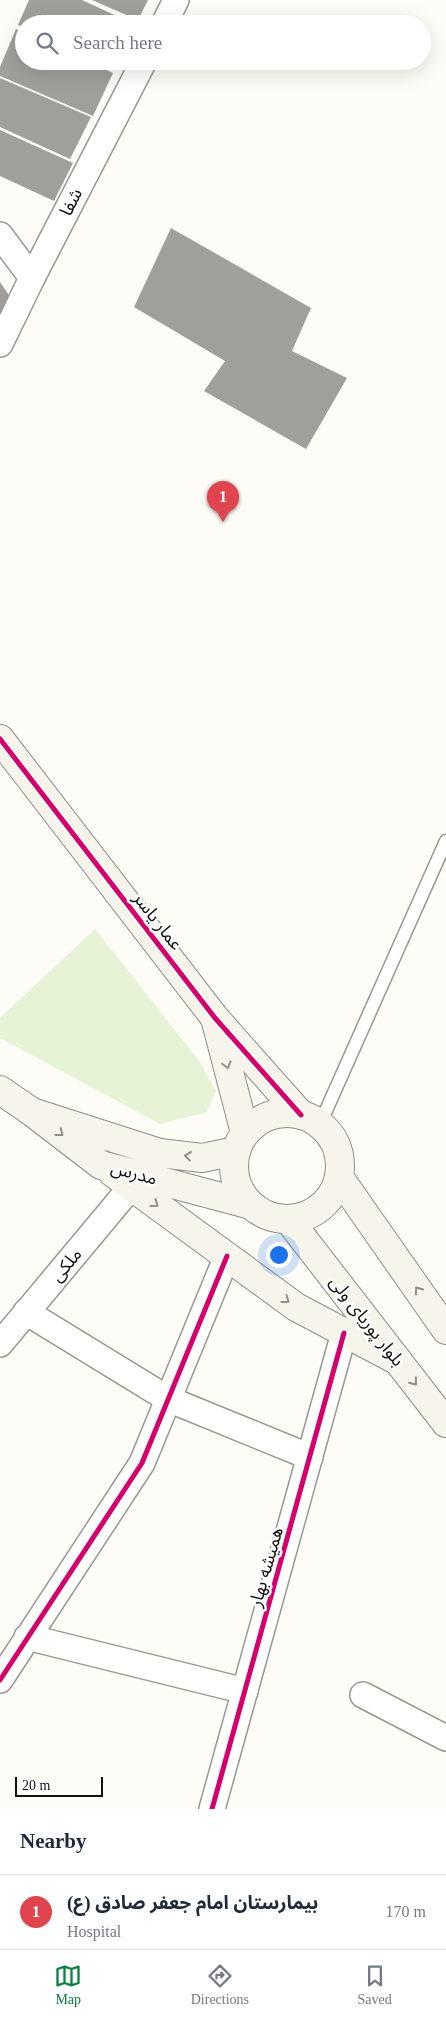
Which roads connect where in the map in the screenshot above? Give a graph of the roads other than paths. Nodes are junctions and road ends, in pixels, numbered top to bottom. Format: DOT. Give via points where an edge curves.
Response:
graph roads {
  1 [pos="176,0"];
  2 [pos="168,15"];
  3 [pos="139,70"];
  4 [pos="0,235"];
  5 [pos="32,278"];
  6 [pos="0,344"];
  7 [pos="0,739"];
  8 [pos="446,841"];
  9 [pos="215,1018"];
  10 [pos="0,1090"];
  11 [pos="32,1112"];
  12 [pos="311,1120"];
  13 [pos="240,1142"];
  14 [pos="101,1165"];
  15 [pos="340,1177"];
  16 [pos="131,1187"];
  17 [pos="251,1205"];
  18 [pos="288,1219"];
  19 [pos="227,1256"];
  20 [pos="26,1312"];
  21 [pos="446,1330"];
  22 [pos="344,1333"];
  23 [pos="0,1344"];
  24 [pos="398,1361"];
  25 [pos="168,1399"];
  26 [pos="446,1423"];
  27 [pos="310,1457"];
  28 [pos="27,1637"];
  29 [pos="0,1680"];
  30 [pos="246,1691"];
  31 [pos="363,1695"];
  32 [pos="446,1738"];
  33 [pos="212,1809"];
  1 -- 2 [label="street"];
  3 -- 5 [label="street, شفا"];
  4 -- 5 [label="street"];
  5 -- 6 [label="street, شفا"];
  7 -- 9 [label="main road, عمار یاسر"];
  8 -- 12 [label="lane"];
  9 -- 12 [label="main road, عمار یاسر"];
  9 -- 13 [label="main road, عمار یاسر, one-way"];
  10 -- 11 [label="main road, مدرس"];
  13 -- 11 [label="main road, مدرس, one-way" via="202,1158 160,1153"];
  11 -- 14 [label="main road, مدرس, one-way"];
  12 -- 13 [label="main road" via="280,1113 260,1120"];
  12 -- 15 [label="main road" via="330,1135 337,1148"];
  13 -- 17 [label="main road" via="234,1171 239,1190"];
  14 -- 16 [label="main road"];
  14 -- 17 [label="main road, مدرس"];
  15 -- 18 [label="main road" via="333,1194 321,1207 305,1216"];
  21 -- 15 [label="main road, one-way"];
  16 -- 19 [label="main road, one-way"];
  16 -- 20 [label="street, ملکی"];
  17 -- 18 [label="main road" via="268,1216"];
  18 -- 24 [label="main road, بلوار پوریای ولی"];
  19 -- 22 [label="main road, one-way" via="296,1307"];
  19 -- 25 [label="street"];
  20 -- 23 [label="street, ملکی"];
  20 -- 25 [label="street"];
  22 -- 24 [label="main road"];
  22 -- 27 [label="street, همیشه بهار"];
  24 -- 26 [label="main road, بلوار پوریای ولی, one-way"];
  25 -- 27 [label="street"];
  25 -- 28 [label="street" via="142,1464"];
  27 -- 30 [label="street, همیشه بهار"];
  28 -- 29 [label="street"];
  28 -- 30 [label="street"];
  30 -- 33 [label="street, همیشه بهار"];
  31 -- 32 [label="street"];
}
